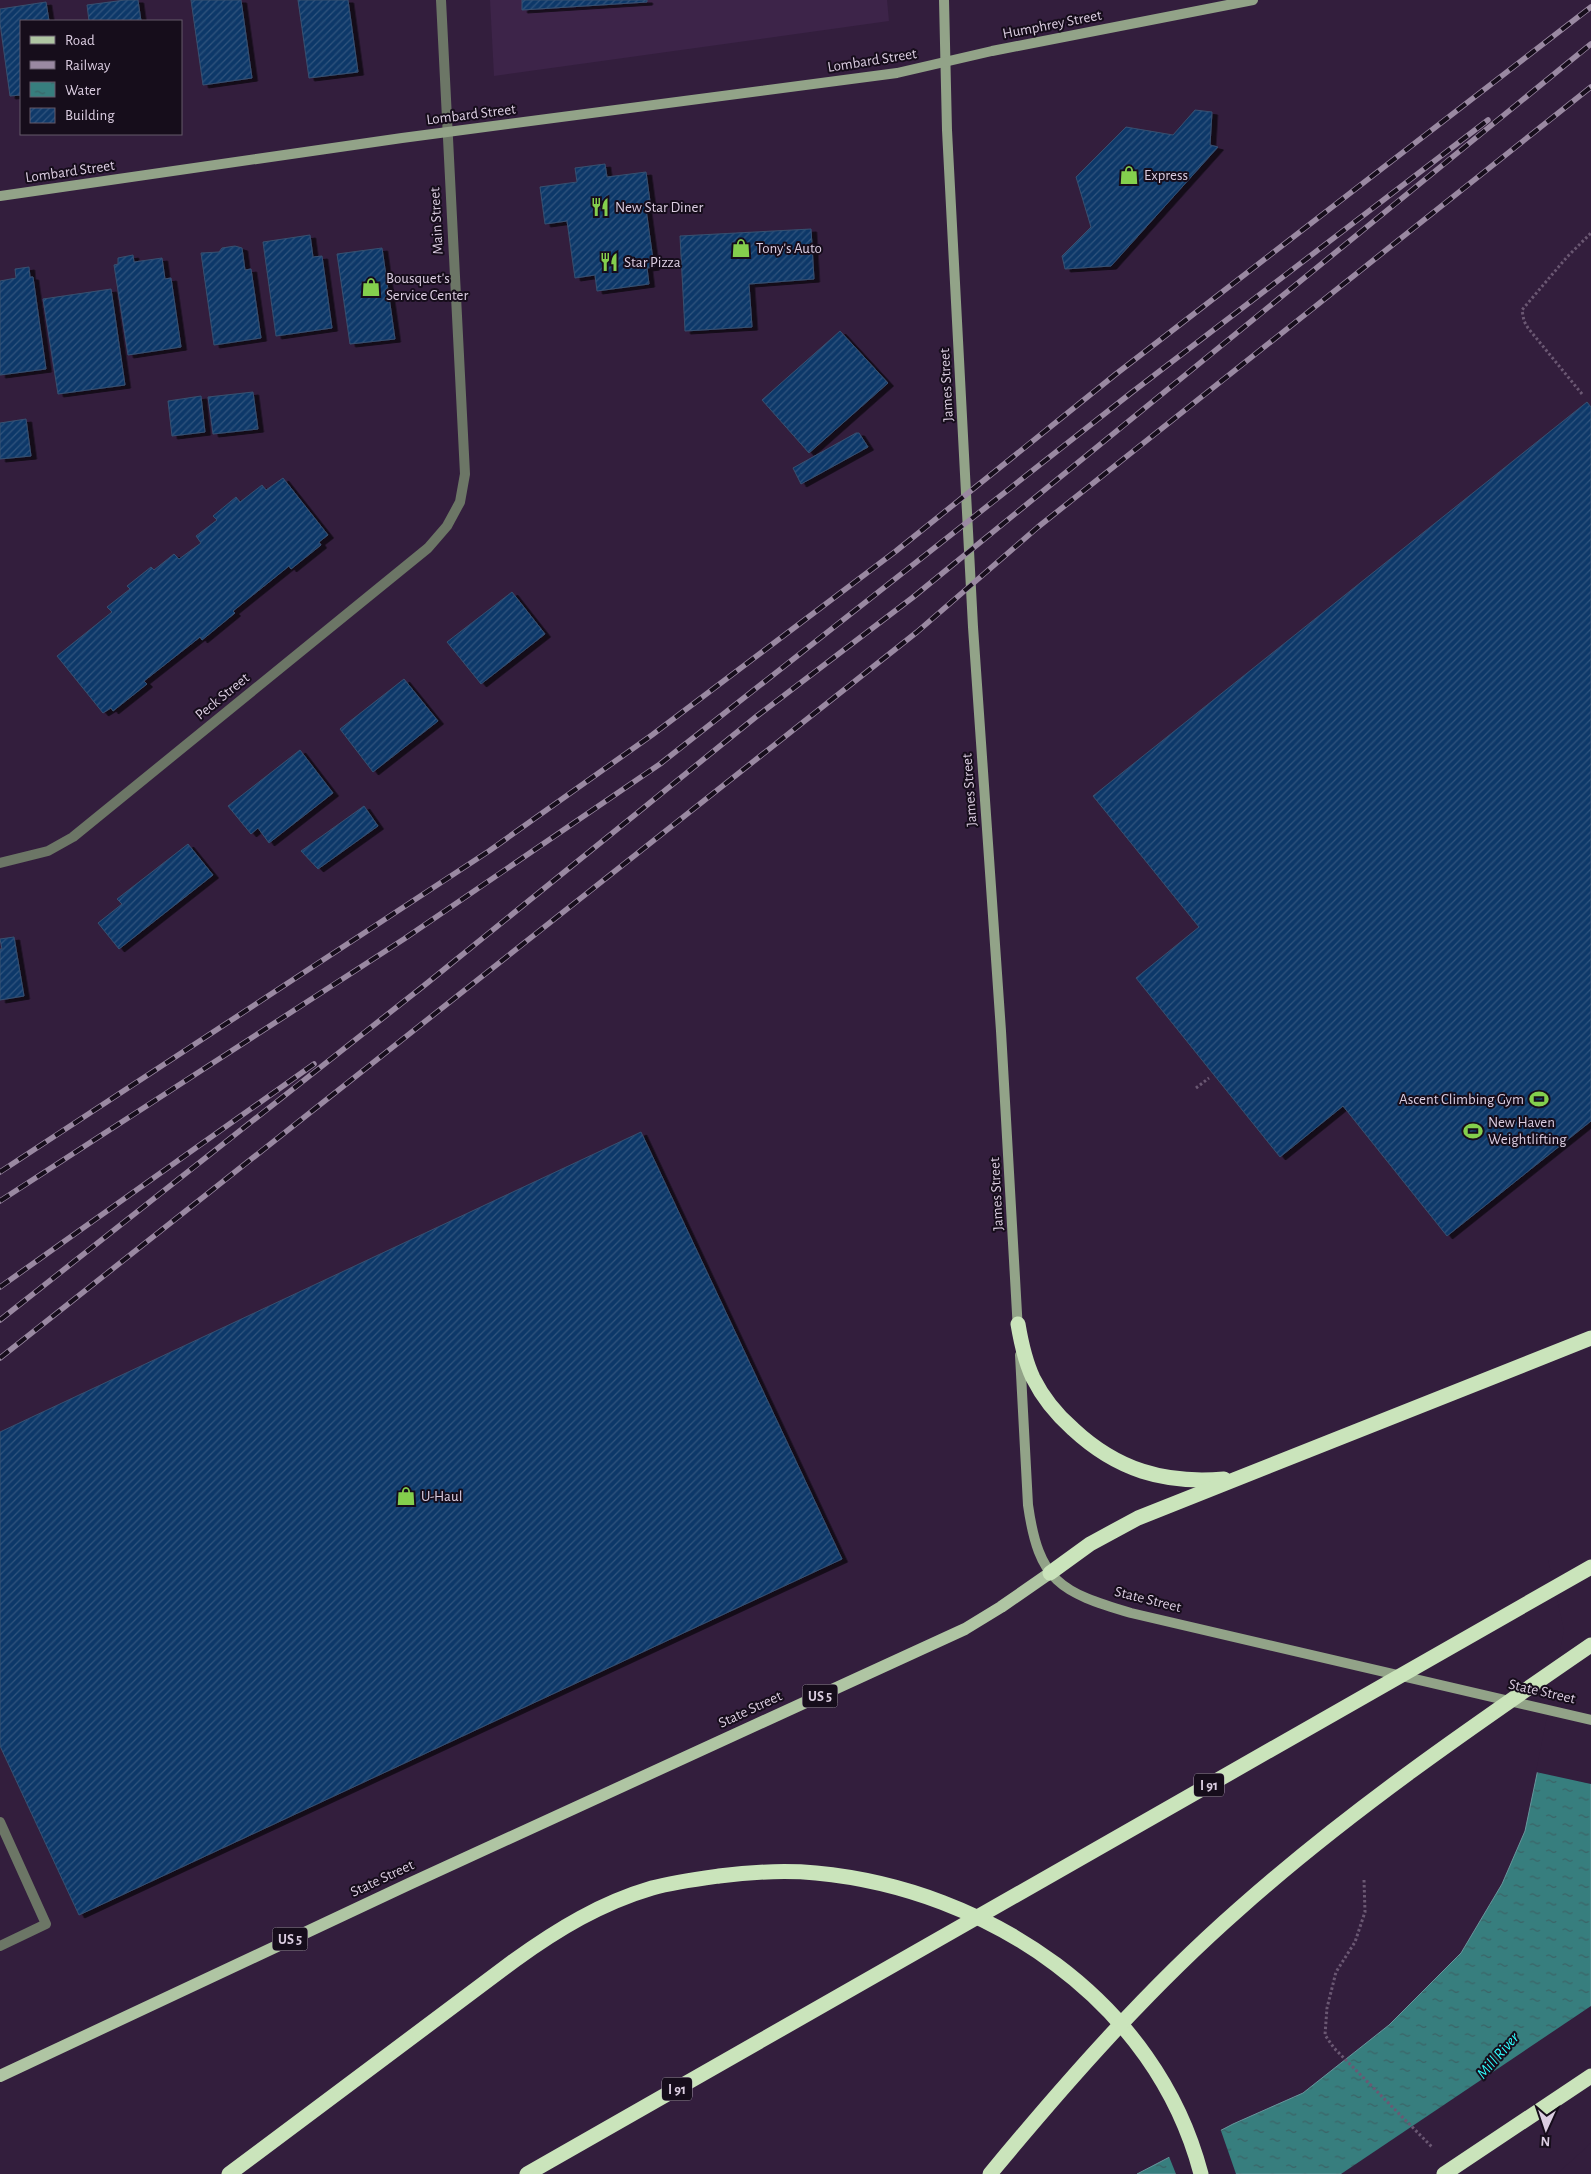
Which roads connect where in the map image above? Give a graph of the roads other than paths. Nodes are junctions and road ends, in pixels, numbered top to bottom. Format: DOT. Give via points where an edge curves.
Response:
graph roads {
  1 [pos="441,0"];
  2 [pos="944,0"];
  3 [pos="1253,0"];
  4 [pos="946,62"];
  5 [pos="446,132"];
  6 [pos="0,196"];
  7 [pos="447,526"];
  8 [pos="0,863"];
  9 [pos="1018,1324"];
  10 [pos="1591,1338"];
  11 [pos="1252,1473"];
  12 [pos="1591,1567"];
  13 [pos="1050,1573"];
  14 [pos="1591,1645"];
  15 [pos="1591,1720"];
  16 [pos="0,1822"];
  17 [pos="0,1946"];
  18 [pos="0,2076"];
  19 [pos="1591,2076"];
  20 [pos="229,2174"];
  21 [pos="527,2174"];
  22 [pos="990,2174"];
  23 [pos="1201,2174"];
  24 [pos="1444,2174"];
  1 -- 5 [label="street, Main Street"];
  2 -- 4 [label="street, James Street"];
  3 -- 4 [label="street, Humphrey Street"];
  4 -- 5 [label="street, Lombard Street" via="878,75"];
  4 -- 9 [label="street, James Street" via="973,627"];
  5 -- 6 [label="street, Lombard Street"];
  5 -- 7 [label="street, Main Street" via="465,474 460,502"];
  7 -- 8 [label="street, Peck Street" via="428,548 73,837 48,851"];
  9 -- 11 [label="highway" via="1027,1364 1043,1394 1069,1426 1104,1455 1138,1471 1174,1479 1214,1480"];
  9 -- 13 [label="street, James Street" via="1028,1505 1036,1547"];
  10 -- 11 [label="highway"];
  11 -- 13 [label="highway" via="1138,1518 1090,1544"];
  12 -- 21 [label="highway, I 91"];
  13 -- 15 [label="street, State Street" via="1079,1595 1131,1613"];
  13 -- 18 [label="main road, State Street / US 5" via="965,1629 408,1884"];
  14 -- 22 [label="highway" via="1435,1754 1290,1865 1182,1961 1143,2001"];
  16 -- 17 [label="street" via="46,1924"];
  19 -- 24 [label="highway"];
  20 -- 23 [label="highway" via="529,1950 577,1918 655,1887 738,1874 814,1872 851,1877 919,1894 958,1908 994,1925 1061,1967 1094,1995 1153,2066 1173,2102"];
}
